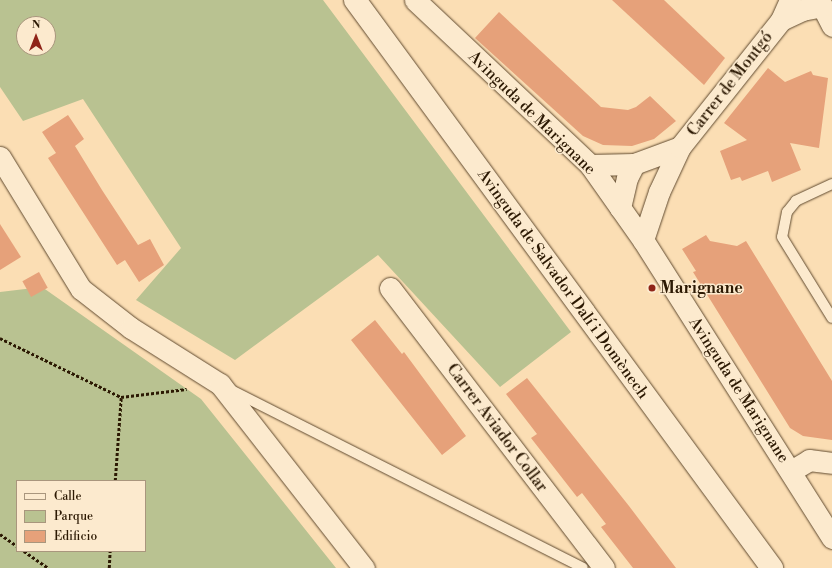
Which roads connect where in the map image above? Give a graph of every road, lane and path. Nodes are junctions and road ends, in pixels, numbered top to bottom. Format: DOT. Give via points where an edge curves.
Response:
graph roads {
  1 [pos="355,0"];
  2 [pos="414,0"];
  3 [pos="790,0"];
  4 [pos="821,3"];
  5 [pos="781,20"];
  6 [pos="832,26"];
  7 [pos="680,148"];
  8 [pos="0,157"];
  9 [pos="634,164"];
  10 [pos="590,165"];
  11 [pos="832,184"];
  12 [pos="620,208"];
  13 [pos="643,240"];
  14 [pos="390,288"];
  15 [pos="832,318"];
  16 [pos="0,338"];
  17 [pos="220,384"];
  18 [pos="121,397"];
  19 [pos="832,463"];
  20 [pos="791,471"];
  21 [pos="116,480"];
  22 [pos="0,534"];
  23 [pos="832,538"];
  24 [pos="16,545"];
  25 [pos="25,552"];
  26 [pos="110,552"];
  27 [pos="48,568"];
  28 [pos="109,568"];
  29 [pos="364,568"];
  30 [pos="583,568"];
  31 [pos="604,568"];
  32 [pos="772,568"];
  1 -- 32 [label="main road, Avinguda de Salvador Dalí i Domènech"];
  2 -- 10 [label="street, Avinguda de Marignane"];
  3 -- 5 [label="street, Carrer de Montgó"];
  4 -- 5 [label="street, Carrer de Montgó"];
  4 -- 6 [label="street"];
  5 -- 7 [label="street, Carrer de Montgó"];
  7 -- 9 [label="street, Carrer de Montgó"];
  7 -- 13 [label="street, Carrer de Montgó" via="659,192"];
  8 -- 17 [label="street" via="81,289 131,328"];
  9 -- 10 [label="street, Carrer de Montgó"];
  9 -- 12 [label="street" via="627,178"];
  10 -- 12 [label="street, Avinguda de Marignane"];
  11 -- 15 [label="lane" via="796,201 787,212 782,237"];
  12 -- 13 [label="street, Avinguda de Marignane"];
  13 -- 20 [label="street, Avinguda de Marignane"];
  14 -- 31 [label="street, Carrer Aviador Collar"];
  16 -- 18 [label="path"];
  17 -- 18 [label="path"];
  17 -- 29 [label="street"];
  17 -- 30 [label="lane"];
  18 -- 21 [label="path"];
  19 -- 20 [label="street" via="809,460"];
  20 -- 23 [label="street, Avinguda de Marignane"];
  22 -- 24 [label="path"];
  25 -- 27 [label="path"];
  26 -- 28 [label="path"];
}
